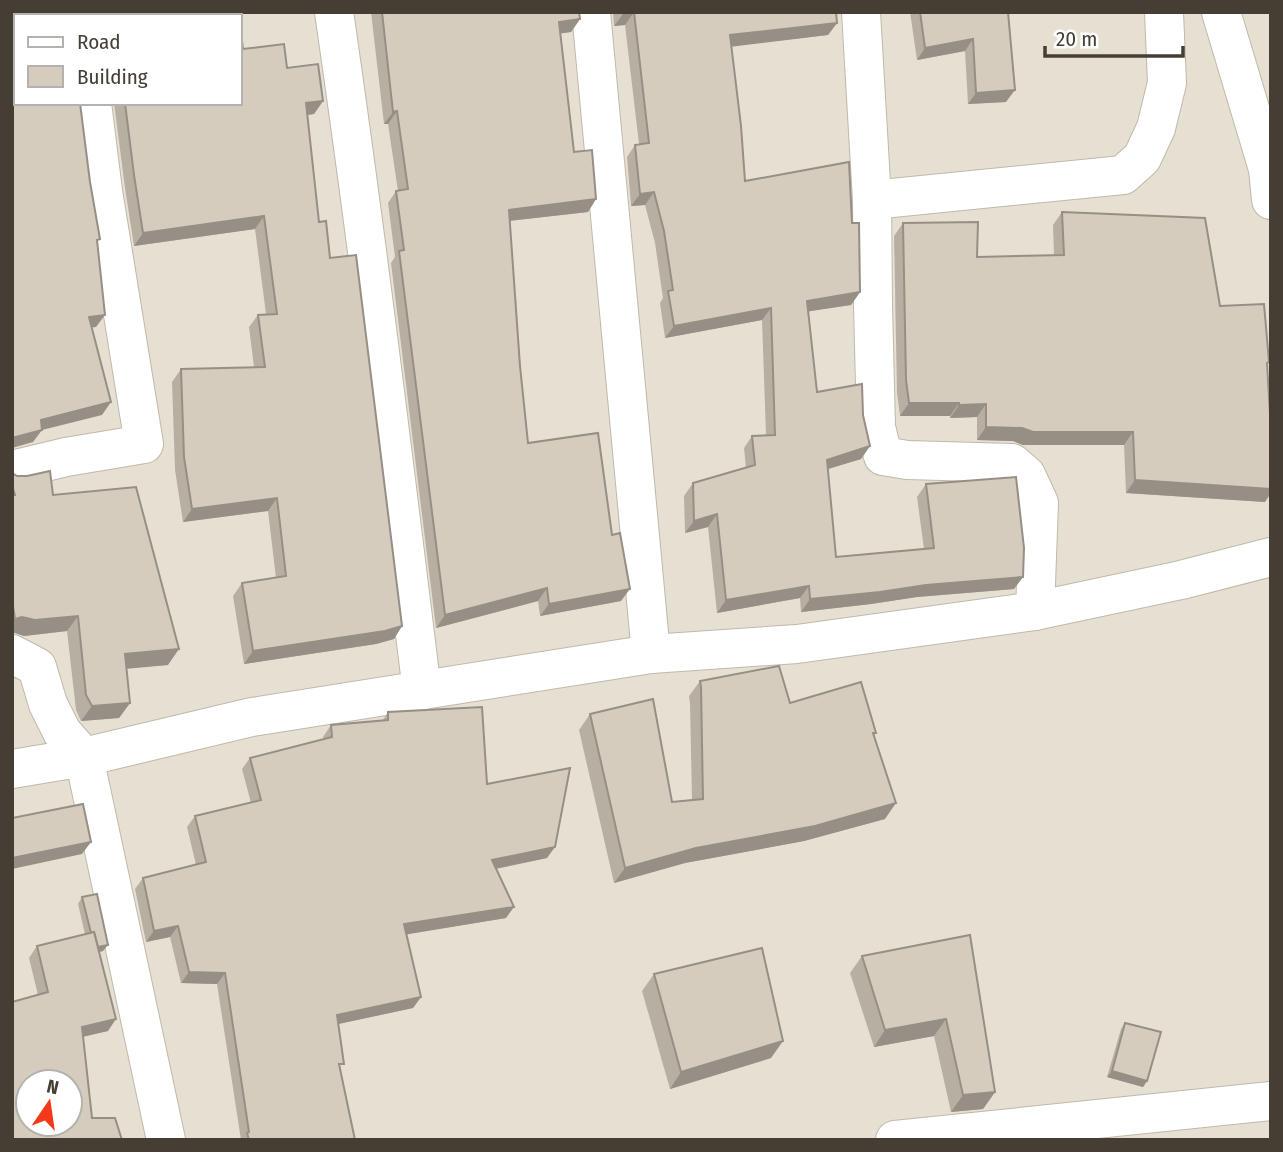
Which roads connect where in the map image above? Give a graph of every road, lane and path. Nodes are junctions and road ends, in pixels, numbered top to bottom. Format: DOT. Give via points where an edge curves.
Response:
graph roads {
  1 [pos="334,12"];
  2 [pos="591,12"];
  3 [pos="862,12"];
  4 [pos="1164,12"];
  5 [pos="1221,12"];
  6 [pos="92,105"];
  7 [pos="872,200"];
  8 [pos="1271,200"];
  9 [pos="12,470"];
  10 [pos="1271,557"];
  11 [pos="1035,611"];
  12 [pos="12,654"];
  13 [pos="651,654"];
  14 [pos="422,691"];
  15 [pos="84,757"];
  16 [pos="12,769"];
  17 [pos="1271,1101"];
  18 [pos="166,1140"];
  19 [pos="895,1140"];
  1 -- 14 [label="street"];
  2 -- 13 [label="street"];
  3 -- 7 [label="street"];
  4 -- 7 [label="street" via="1167,83 1156,128 1142,158 1123,175"];
  5 -- 8 [label="street" via="1268,169"];
  6 -- 9 [label="street" via="144,444"];
  7 -- 11 [label="street" via="876,427 883,456 1012,463 1027,475 1039,503"];
  10 -- 11 [label="street"];
  11 -- 13 [label="street" via="797,644"];
  12 -- 15 [label="street" via="37,667 62,732"];
  13 -- 14 [label="street"];
  14 -- 15 [label="street" via="252,717"];
  15 -- 16 [label="street"];
  15 -- 18 [label="street"];
  17 -- 19 [label="street"];
}
